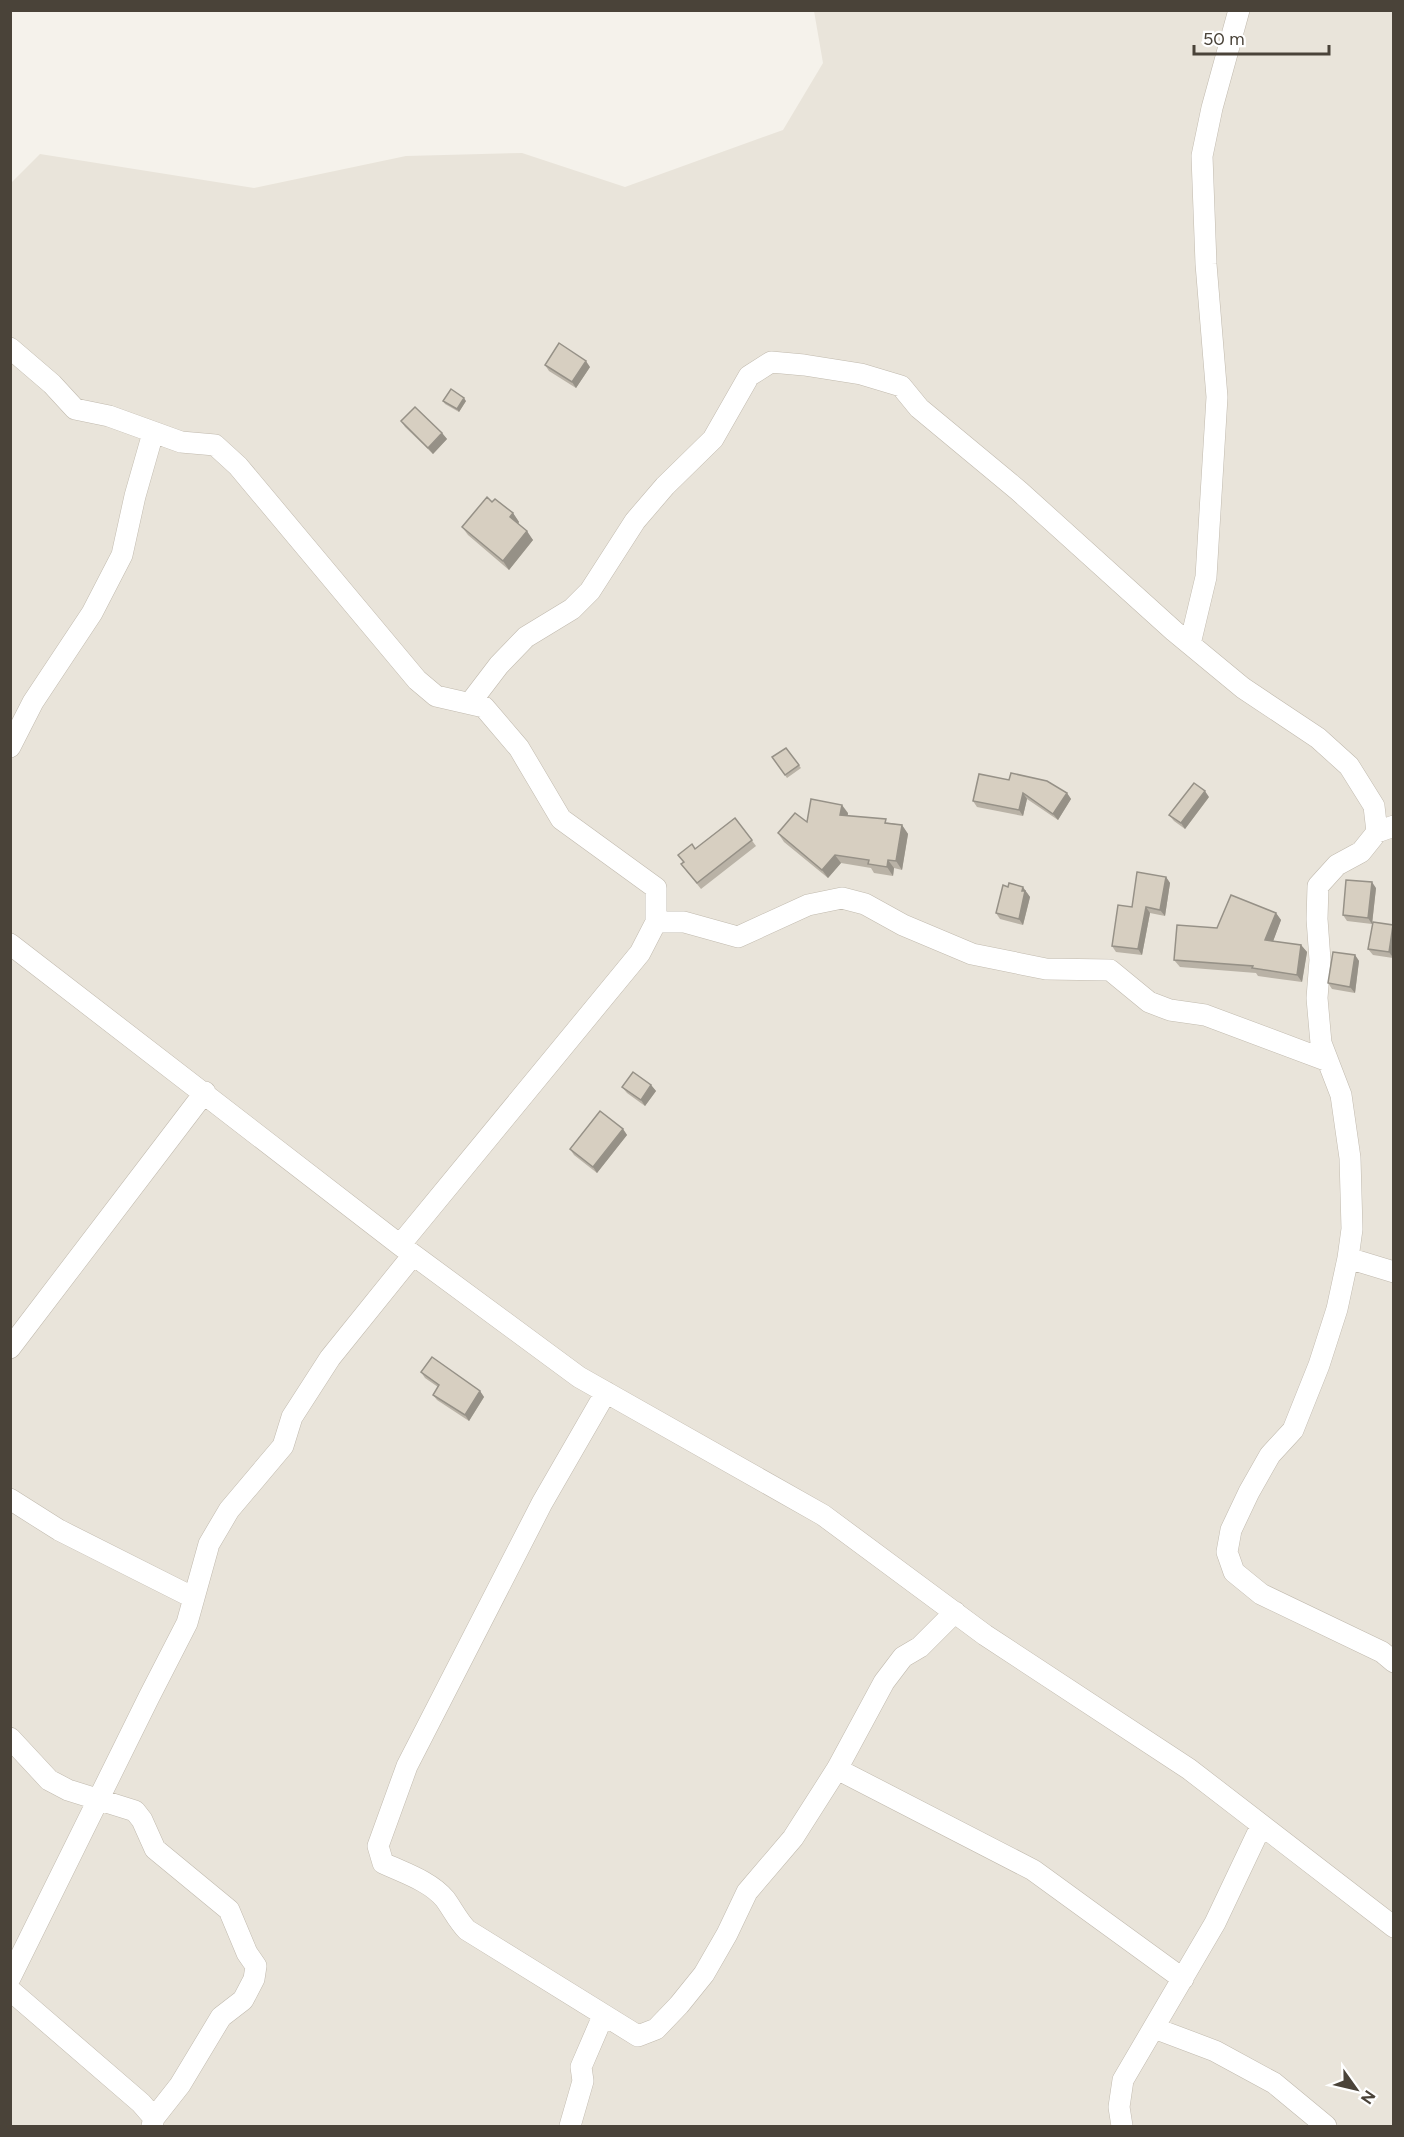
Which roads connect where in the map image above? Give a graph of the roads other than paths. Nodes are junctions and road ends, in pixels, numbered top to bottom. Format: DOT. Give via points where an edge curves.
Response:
graph roads {
  1 [pos="1239,10"];
  2 [pos="10,348"];
  3 [pos="153,433"];
  4 [pos="1190,644"];
  5 [pos="470,703"];
  6 [pos="10,747"];
  7 [pos="1385,829"];
  8 [pos="656,922"];
  9 [pos="13,950"];
  10 [pos="1328,1061"];
  11 [pos="206,1092"];
  12 [pos="406,1250"];
  13 [pos="1348,1258"];
  14 [pos="1394,1272"];
  15 [pos="10,1348"];
  16 [pos="606,1392"];
  17 [pos="10,1499"];
  18 [pos="194,1598"];
  19 [pos="955,1612"];
  20 [pos="1394,1662"];
  21 [pos="10,1738"];
  22 [pos="837,1769"];
  23 [pos="99,1801"];
  24 [pos="1261,1826"];
  25 [pos="1394,1927"];
  26 [pos="10,1978"];
  27 [pos="1183,1979"];
  28 [pos="10,1990"];
  29 [pos="603,2016"];
  30 [pos="1154,2028"];
  31 [pos="153,2122"];
  32 [pos="570,2127"];
  33 [pos="1122,2127"];
  34 [pos="1326,2127"];
  1 -- 4 [label="street" via="1202,156 1217,397 1206,577"];
  2 -- 3 [label="street" via="75,409 109,416"];
  3 -- 5 [label="street" via="181,442 215,445 238,466 417,680 436,696"];
  3 -- 6 [label="street" via="122,555 92,613 33,702"];
  4 -- 5 [label="street" via="1018,490 919,408 901,386 861,374 771,362 749,376 713,439 635,522 590,591 572,609 526,638"];
  4 -- 7 [label="street" via="1243,688 1318,738 1349,766"];
  5 -- 8 [label="street" via="484,707 519,748 561,819 656,888"];
  7 -- 10 [label="street" via="1361,852 1337,865 1318,886 1317,998 1321,1043"];
  8 -- 10 [label="street" via="684,922 738,937 808,905 843,898 865,904 972,954 1047,969 1110,970 1149,1002 1170,1010 1205,1015"];
  8 -- 12 [label="street" via="640,954"];
  9 -- 11 [label="street"];
  10 -- 13 [label="street" via="1341,1095 1350,1158 1352,1229"];
  11 -- 12 [label="street"];
  11 -- 15 [label="street"];
  12 -- 16 [label="street" via="579,1377"];
  12 -- 18 [label="street" via="292,1417 283,1446 229,1510 209,1544"];
  13 -- 14 [label="street"];
  13 -- 20 [label="street" via="1334,1321 1293,1430 1270,1455 1249,1492 1231,1530 1227,1552 1234,1572 1260,1594 1382,1652"];
  16 -- 19 [label="street" via="824,1515"];
  16 -- 29 [label="street" via="542,1503 455,1670 407,1766 378,1846 383,1863 430,1885 467,1930"];
  17 -- 18 [label="street" via="59,1530"];
  18 -- 23 [label="street" via="171,1658"];
  19 -- 22 [label="street" via="920,1647 903,1657 884,1682"];
  19 -- 24 [label="street" via="1189,1769"];
  21 -- 23 [label="street" via="50,1780"];
  22 -- 27 [label="street" via="1033,1870"];
  22 -- 29 [label="street" via="793,1838 747,1892 710,1964 679,2006 656,2029 638,2036"];
  23 -- 26 [label="street"];
  23 -- 31 [label="street" via="135,1810 155,1849 229,1910 256,1966 243,2000 221,2017"];
  24 -- 25 [label="street"];
  24 -- 27 [label="street" via="1215,1923"];
  27 -- 30 [label="street"];
  28 -- 31 [label="street" via="141,2103"];
  29 -- 32 [label="street" via="581,2067 583,2081"];
  30 -- 33 [label="street" via="1123,2080 1119,2107"];
  30 -- 34 [label="street" via="1215,2051 1274,2083"];
}
